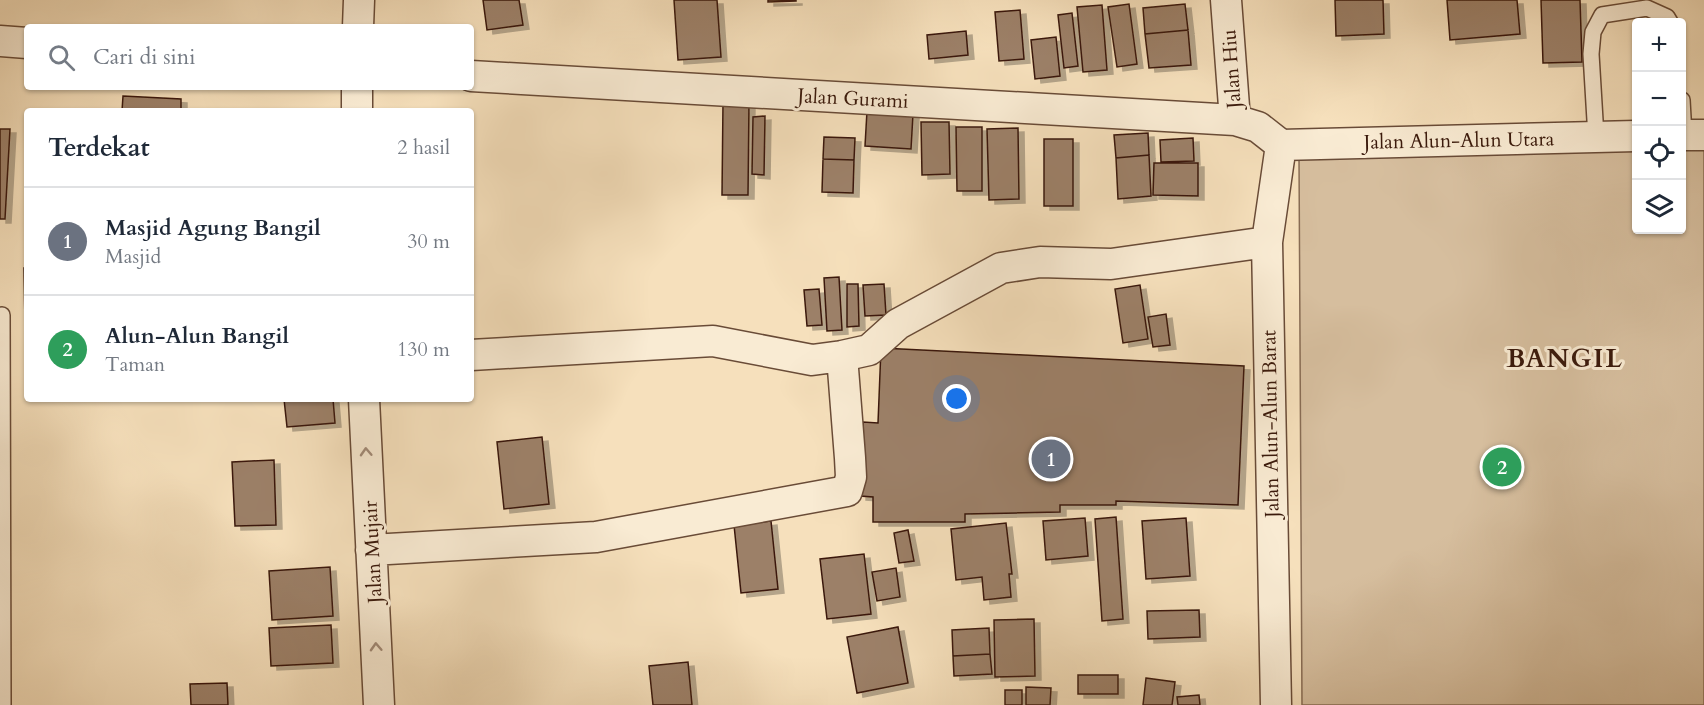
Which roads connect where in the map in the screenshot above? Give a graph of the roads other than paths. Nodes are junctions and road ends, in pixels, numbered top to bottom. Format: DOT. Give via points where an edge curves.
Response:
graph roads {
  1 [pos="359,0"];
  2 [pos="1226,0"];
  3 [pos="1667,18"];
  4 [pos="358,24"];
  5 [pos="0,41"];
  6 [pos="24,43"];
  7 [pos="474,76"];
  8 [pos="357,90"];
  9 [pos="357,108"];
  10 [pos="1686,118"];
  11 [pos="1235,120"];
  12 [pos="1690,135"];
  13 [pos="1596,136"];
  14 [pos="1632,136"];
  15 [pos="1281,145"];
  16 [pos="1267,242"];
  17 [pos="2,315"];
  18 [pos="474,355"];
  19 [pos="842,356"];
  20 [pos="364,402"];
  21 [pos="371,550"];
  22 [pos="3,705"];
  23 [pos="379,705"];
  24 [pos="1276,705"];
  1 -- 4 [label="street"];
  2 -- 11 [label="street, Jalan Hiu"];
  3 -- 13 [label="lane" via="1647,8 1602,15 1593,32 1591,54"];
  5 -- 6 [label="street"];
  7 -- 11 [label="street, Jalan Gurami"];
  8 -- 9 [label="street"];
  10 -- 12 [label="lane"];
  11 -- 15 [label="street, Jalan Hiu" via="1258,127"];
  13 -- 14 [label="street, Jalan Alun-Alun Utara"];
  13 -- 15 [label="street, Jalan Alun-Alun Utara"];
  15 -- 16 [label="street, Jalan Alun-Alun Barat"];
  16 -- 19 [label="street" via="1111,264 1040,262 1001,268 898,324 869,350"];
  16 -- 24 [label="street, Jalan Alun-Alun Barat"];
  17 -- 22 [label="lane"];
  18 -- 19 [label="street" via="713,341 812,360"];
  19 -- 21 [label="street" via="851,477 847,490 596,537"];
  21 -- 20 [label="street, Jalan Mujair, one-way"];
  23 -- 21 [label="street, Jalan Mujair, one-way"];
}
